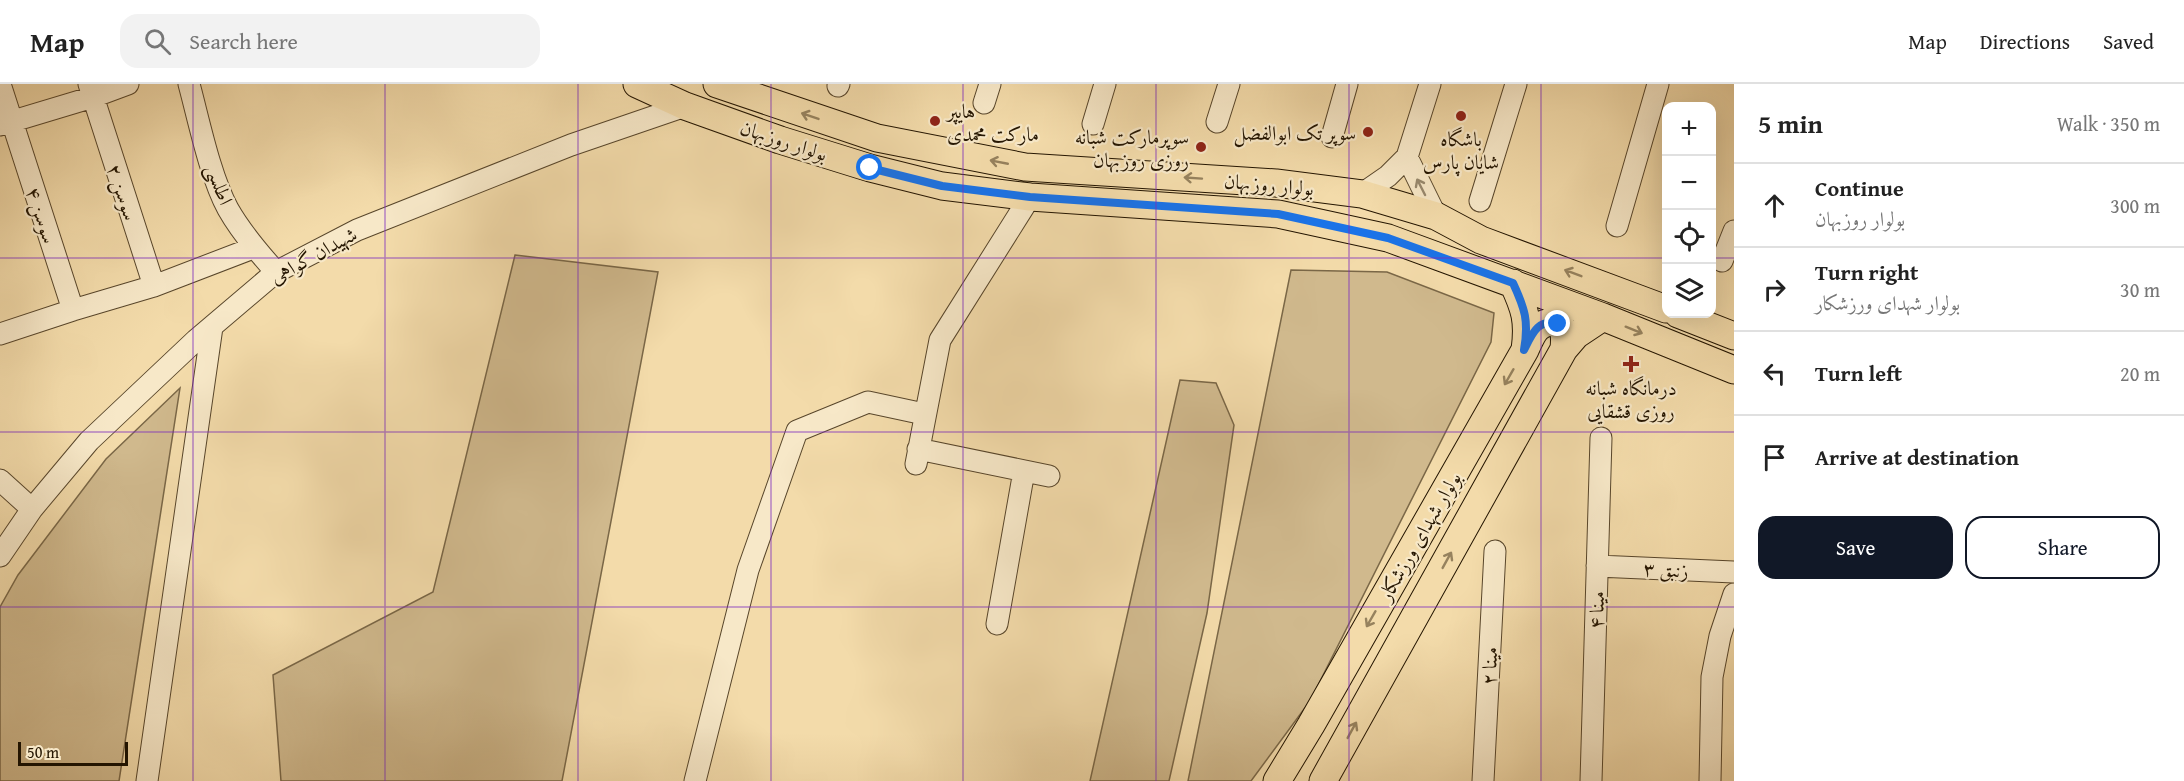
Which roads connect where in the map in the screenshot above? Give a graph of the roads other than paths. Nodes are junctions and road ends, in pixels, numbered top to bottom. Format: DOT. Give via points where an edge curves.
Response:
graph roads {
  1 [pos="0,84"];
  2 [pos="128,84"];
  3 [pos="189,84"];
  4 [pos="638,84"];
  5 [pos="717,84"];
  6 [pos="1105,84"];
  7 [pos="1229,84"];
  8 [pos="1347,84"];
  9 [pos="1430,84"];
  10 [pos="1516,84"];
  11 [pos="1658,84"];
  12 [pos="91,91"];
  13 [pos="757,91"];
  14 [pos="685,106"];
  15 [pos="1217,122"];
  16 [pos="6,123"];
  17 [pos="1093,124"];
  18 [pos="1332,137"];
  19 [pos="1407,157"];
  20 [pos="1362,194"];
  21 [pos="1030,197"];
  22 [pos="1480,201"];
  23 [pos="1436,216"];
  24 [pos="1617,226"];
  25 [pos="1734,231"];
  26 [pos="253,248"];
  27 [pos="1722,261"];
  28 [pos="276,272"];
  29 [pos="1513,283"];
  30 [pos="154,286"];
  31 [pos="1662,308"];
  32 [pos="73,310"];
  33 [pos="1603,317"];
  34 [pos="1688,318"];
  35 [pos="212,327"];
  36 [pos="0,334"];
  37 [pos="1734,336"];
  38 [pos="1564,349"];
  39 [pos="1524,350"];
  40 [pos="1734,370"];
  41 [pos="924,414"];
  42 [pos="1601,438"];
  43 [pos="1024,471"];
  44 [pos="1049,476"];
  45 [pos="0,480"];
  46 [pos="32,509"];
  47 [pos="1495,551"];
  48 [pos="0,556"];
  49 [pos="1597,566"];
  50 [pos="1734,572"];
  51 [pos="1734,594"];
  52 [pos="997,624"];
  53 [pos="147,781"];
  54 [pos="695,781"];
  55 [pos="1277,781"];
  56 [pos="1323,781"];
  57 [pos="1483,781"];
  58 [pos="1591,781"];
  59 [pos="1710,781"];
  1 -- 16 [label="street, سوسن ۴"];
  2 -- 12 [label="street"];
  3 -- 26 [label="street, اطلسی" via="227,207"];
  4 -- 14 [label="main road, بولوار روزبهان"];
  5 -- 13 [label="main road, بولوار روزبهان"];
  6 -- 17 [label="street"];
  7 -- 15 [label="street"];
  8 -- 18 [label="street"];
  9 -- 19 [label="street"];
  10 -- 22 [label="street"];
  11 -- 24 [label="street"];
  12 -- 16 [label="street"];
  12 -- 30 [label="street, سوسن ۲"];
  20 -- 13 [label="main road, بولوار روزبهان, one-way" via="1276,183 1025,168 878,138"];
  14 -- 21 [label="main road, بولوار روزبهان" via="870,168 942,186"];
  14 -- 28 [label="street, شهیدان گواهی" via="571,145 357,230"];
  16 -- 32 [label="street, سوسن ۴"];
  19 -- 20 [label="street"];
  23 -- 19 [label="street, one-way"];
  20 -- 23 [label="main road, بولوار روزبهان"];
  21 -- 29 [label="main road, بولوار روزبهان" via="1278,214 1388,238"];
  21 -- 41 [label="street" via="940,340"];
  31 -- 23 [label="main road, بولوار روزبهان, one-way" via="1481,240"];
  25 -- 27 [label="street"];
  26 -- 28 [label="street, اطلسی"];
  26 -- 30 [label="street"];
  28 -- 35 [label="street, شهیدان گواهی"];
  29 -- 33 [label="main road, بولوار روزبهان"];
  29 -- 39 [label="main road, بولوار شهدای ورزشکار" via="1528,328"];
  30 -- 32 [label="street"];
  32 -- 36 [label="street"];
  33 -- 38 [label="main road, بولوار شهدای ورزشکار" via="1576,335"];
  33 -- 40 [label="main road, بولوار روزبهان, one-way"];
  34 -- 37 [label="main road"];
  35 -- 46 [label="street, شهیدان گواهی" via="89,441"];
  35 -- 53 [label="street"];
  38 -- 39 [label="main road" via="1566,335 1553,322 1534,330"];
  56 -- 38 [label="main road, بولوار شهدای ورزشکار, one-way"];
  39 -- 55 [label="main road, بولوار شهدای ورزشکار, one-way"];
  41 -- 43 [label="street" via="917,456"];
  41 -- 54 [label="street" via="868,402 797,431 748,570"];
  42 -- 49 [label="street, مینا ۴"];
  43 -- 44 [label="street"];
  43 -- 52 [label="street"];
  45 -- 46 [label="street"];
  46 -- 48 [label="street, شهیدان گواهی"];
  47 -- 57 [label="street, مینا ۲"];
  49 -- 50 [label="street, زنبق ۳"];
  49 -- 58 [label="street, مینا ۴"];
  51 -- 59 [label="street" via="1712,677"];
}
